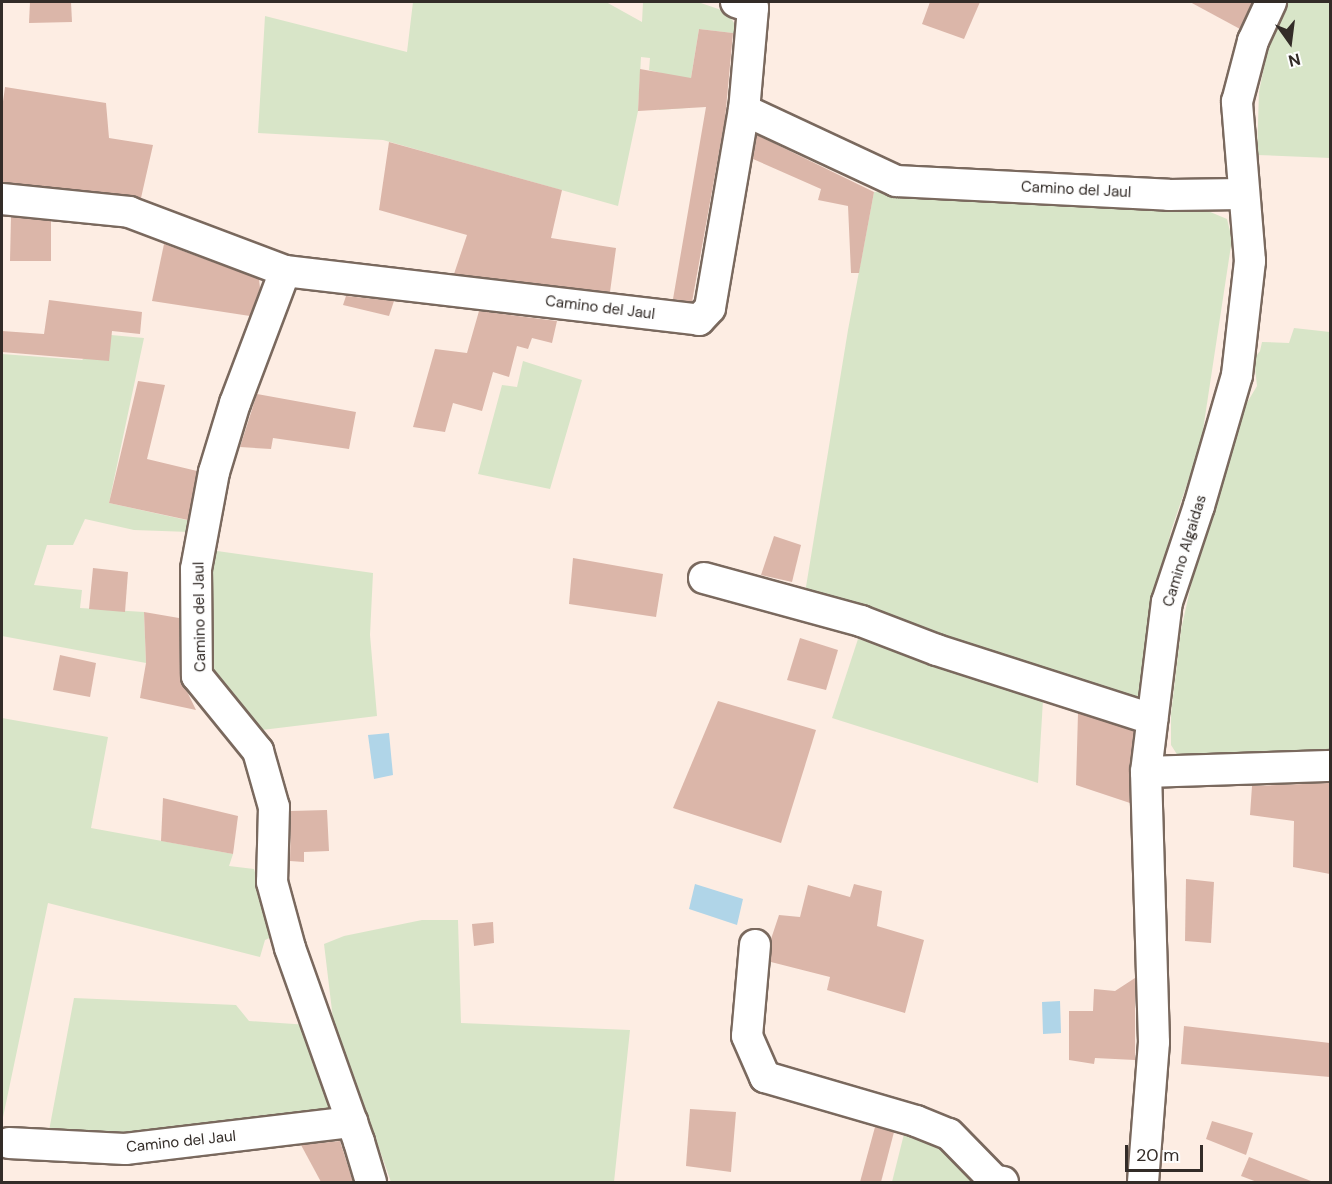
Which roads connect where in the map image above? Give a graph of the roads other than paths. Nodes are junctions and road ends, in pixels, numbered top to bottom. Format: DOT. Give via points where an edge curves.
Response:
graph roads {
  1 [pos="736,2"];
  2 [pos="1271,2"];
  3 [pos="744,110"];
  4 [pos="1243,194"];
  5 [pos="2,199"];
  6 [pos="285,271"];
  7 [pos="704,578"];
  8 [pos="1152,719"];
  9 [pos="1330,766"];
  10 [pos="1146,772"];
  11 [pos="755,945"];
  12 [pos="352,1122"];
  13 [pos="9,1143"];
  14 [pos="370,1182"];
  15 [pos="1003,1182"];
  16 [pos="1143,1182"];
  1 -- 3 [label="street, Camino del Jaul" via="753,8"];
  2 -- 4 [label="street, Camino Algaidas" via="1253,40 1237,102"];
  3 -- 4 [label="street, Camino del Jaul" via="896,181 1168,195"];
  3 -- 6 [label="street, Camino del Jaul" via="710,308 699,320"];
  4 -- 8 [label="street, Camino Algaidas" via="1250,261 1237,375 1167,602"];
  5 -- 6 [label="street, Camino del Jaul" via="129,212"];
  6 -- 12 [label="street, Camino del Jaul" via="235,403 214,472 196,569 197,676 258,751 274,807 272,882 290,948"];
  7 -- 8 [label="street" via="861,621 937,650"];
  8 -- 10 [label="street, Camino Algaidas"];
  9 -- 10 [label="street"];
  10 -- 16 [label="street, Camino Algaidas" via="1154,1042"];
  11 -- 15 [label="street" via="747,1036 765,1077 949,1134 995,1181"];
  12 -- 13 [label="street, Camino del Jaul" via="125,1149"];
  12 -- 14 [label="street, Camino del Jaul"];
}
